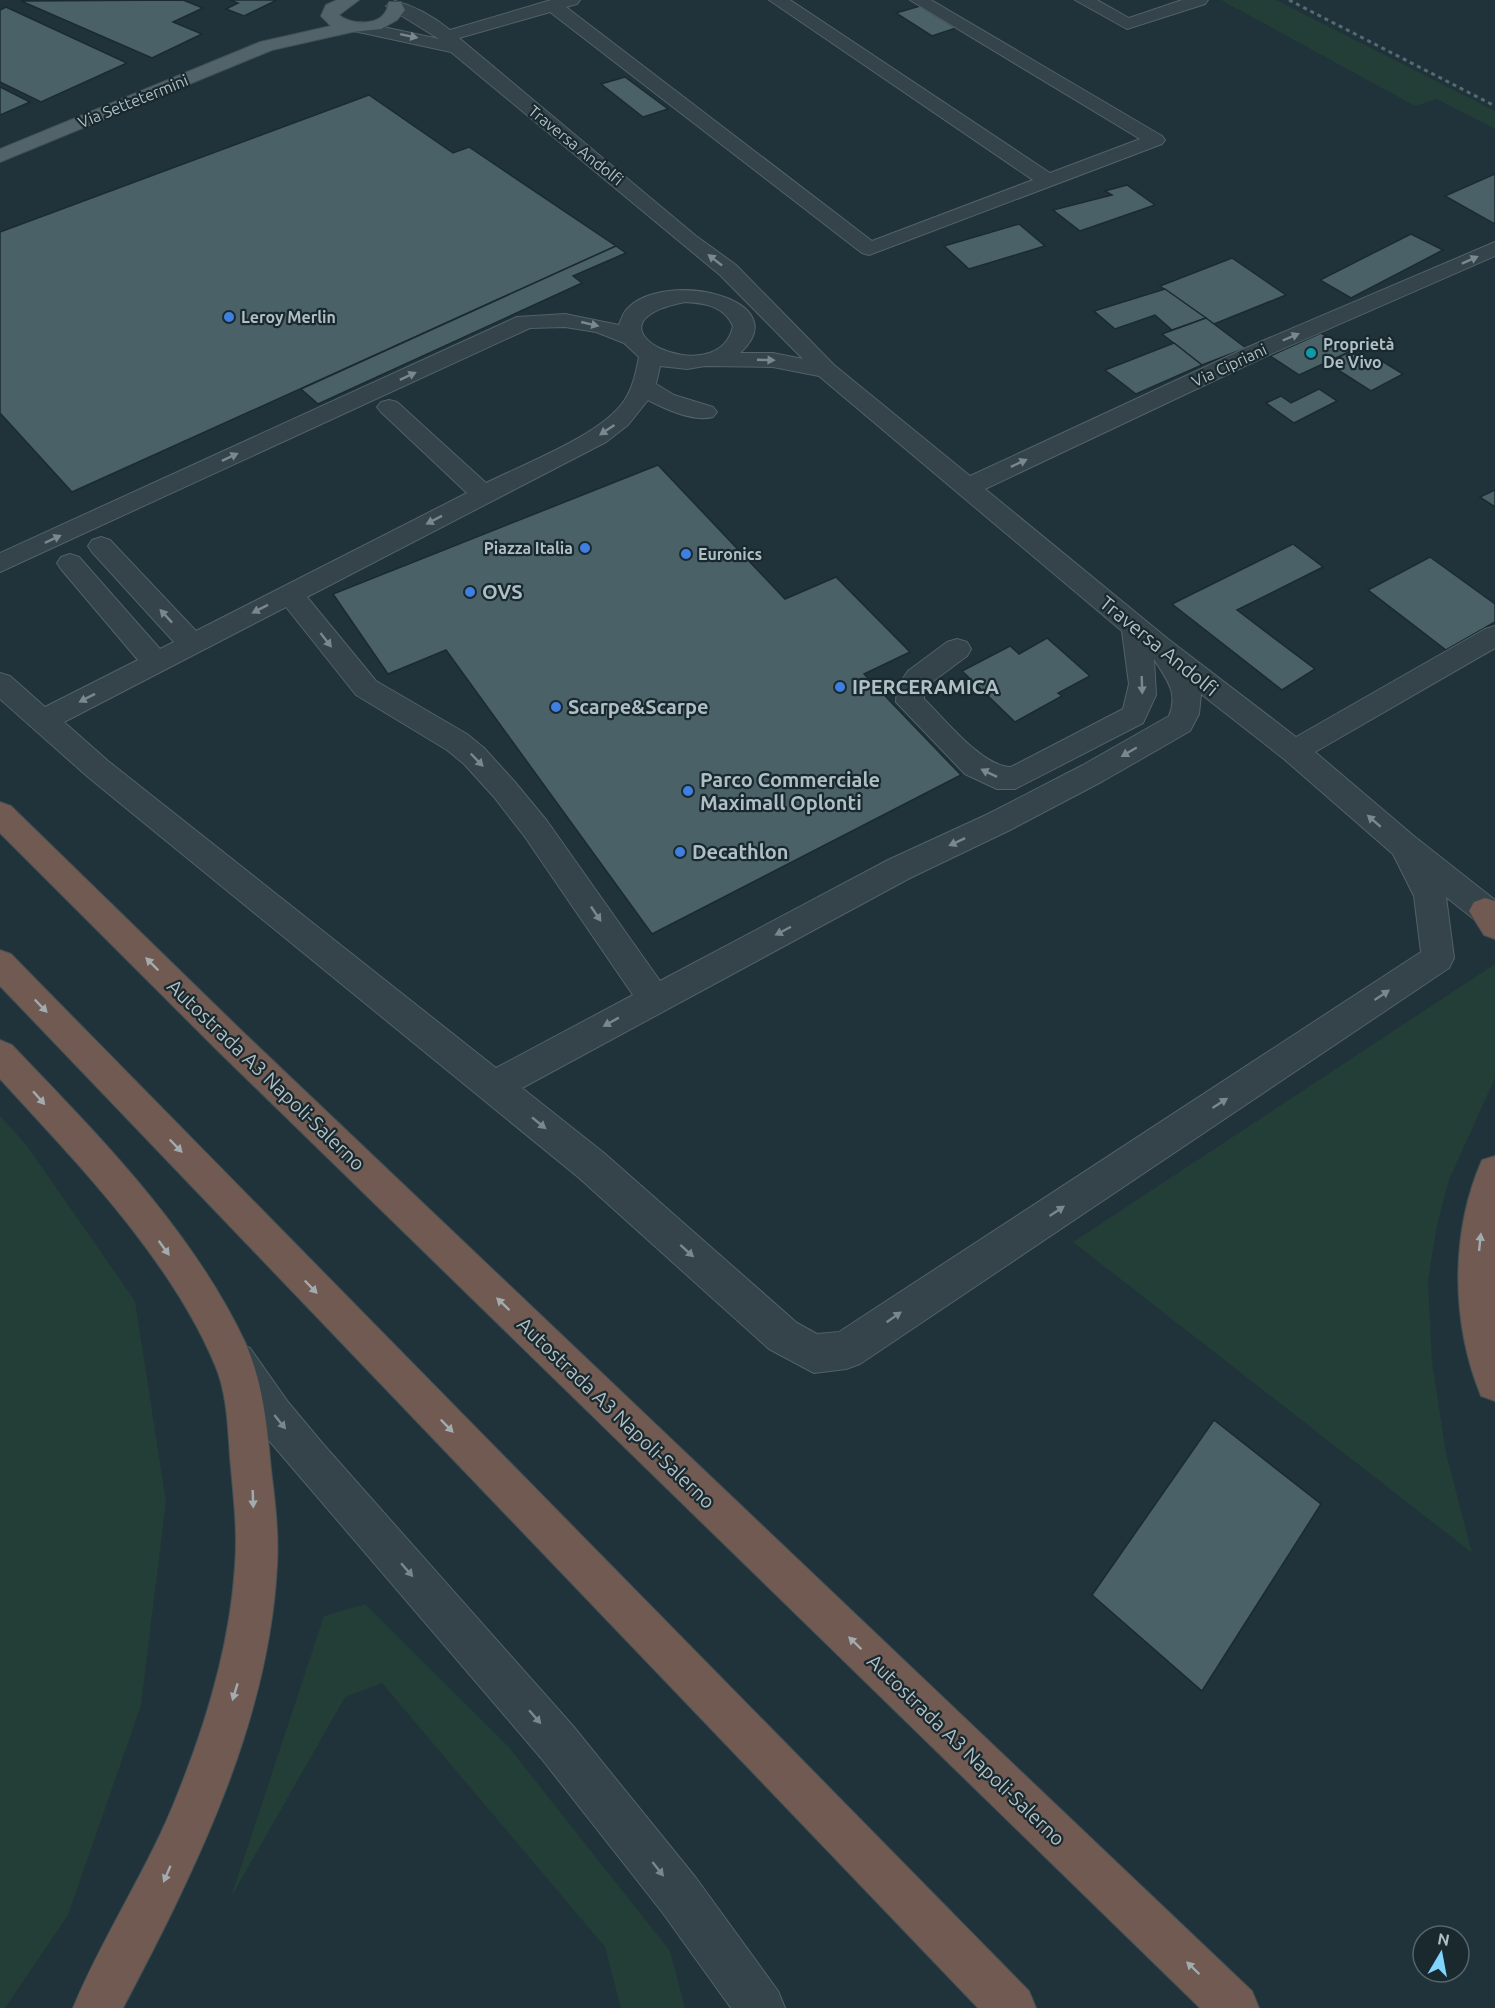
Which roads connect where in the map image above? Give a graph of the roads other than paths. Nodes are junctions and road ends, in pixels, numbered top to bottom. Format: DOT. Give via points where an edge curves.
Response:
graph roads {
  1 [pos="350,0"];
  2 [pos="778,0"];
  3 [pos="919,0"];
  4 [pos="1084,0"];
  5 [pos="1199,0"];
  6 [pos="393,2"];
  7 [pos="562,3"];
  8 [pos="332,9"];
  9 [pos="355,27"];
  10 [pos="453,42"];
  11 [pos="266,46"];
  12 [pos="0,156"];
  13 [pos="1048,181"];
  14 [pos="691,244"];
  15 [pos="1495,248"];
  16 [pos="737,278"];
  17 [pos="660,299"];
  18 [pos="740,315"];
  19 [pos="789,334"];
  20 [pos="629,337"];
  21 [pos="651,356"];
  22 [pos="698,361"];
  23 [pos="826,370"];
  24 [pos="645,387"];
  25 [pos="389,407"];
  26 [pos="966,488"];
  27 [pos="484,495"];
  28 [pos="101,546"];
  29 [pos="0,563"];
  30 [pos="70,563"];
  31 [pos="290,594"];
  32 [pos="1134,627"];
  33 [pos="1495,636"];
  34 [pos="192,644"];
  35 [pos="1158,646"];
  36 [pos="957,650"];
  37 [pos="156,663"];
  38 [pos="0,683"];
  39 [pos="42,721"];
  40 [pos="1294,751"];
  41 [pos="0,814"];
  42 [pos="1404,846"];
  43 [pos="1492,918"];
  44 [pos="0,964"];
  45 [pos="654,999"];
  46 [pos="0,1054"];
  47 [pos="494,1086"];
  48 [pos="1495,1172"];
  49 [pos="233,1358"];
  50 [pos="1495,1382"];
  51 [pos="97,2008"];
  52 [pos="761,2008"];
  53 [pos="1012,2008"];
  54 [pos="1235,2008"];
  1 -- 8 [label="main road, Via Settetermini"];
  2 -- 13 [label="street"];
  3 -- 13 [label="street" via="1155,140"];
  4 -- 5 [label="street" via="1127,24"];
  6 -- 9 [label="main road, Via Settetermini" via="394,14 385,22"];
  6 -- 10 [label="street, Traversa Andolfi"];
  7 -- 10 [label="street"];
  7 -- 13 [label="street" via="869,249"];
  8 -- 9 [label="main road" via="332,20"];
  8 -- 11 [label="main road, Via Settetermini"];
  9 -- 10 [label="street, Traversa Andolfi, one-way"];
  9 -- 11 [label="main road, Via Settetermini"];
  10 -- 14 [label="street, Traversa Andolfi"];
  11 -- 12 [label="main road, Via Settetermini"];
  16 -- 14 [label="street, Traversa Andolfi, one-way"];
  14 -- 17 [label="street" via="687,272"];
  26 -- 15 [label="street, Via Cipriani, one-way" via="1254,352"];
  16 -- 18 [label="street"];
  16 -- 19 [label="street, Traversa Andolfi"];
  17 -- 18 [label="street" via="698,296 721,302"];
  17 -- 20 [label="street" via="633,315"];
  18 -- 19 [label="street, Traversa Andolfi"];
  18 -- 22 [label="street" via="744,326 739,342 726,352"];
  19 -- 23 [label="street, Traversa Andolfi" via="813,352"];
  20 -- 21 [label="street" via="637,348"];
  29 -- 20 [label="street, one-way" via="525,322 585,322"];
  21 -- 22 [label="street"];
  21 -- 24 [label="street"];
  22 -- 23 [label="street, Traversa Andolfi, one-way" via="773,360"];
  22 -- 24 [label="street" via="679,385 680,395 696,409 657,397"];
  23 -- 26 [label="street, Traversa Andolfi"];
  24 -- 27 [label="street, one-way" via="631,409 607,430"];
  25 -- 27 [label="street"];
  26 -- 32 [label="street, Traversa Andolfi"];
  27 -- 31 [label="street, one-way"];
  34 -- 28 [label="street, one-way"];
  30 -- 37 [label="street"];
  31 -- 34 [label="street, one-way"];
  31 -- 45 [label="street, one-way" via="366,688 457,742 496,780 536,829"];
  32 -- 35 [label="street, Traversa Andolfi"];
  32 -- 36 [label="street, one-way" via="1144,687 1142,704 1133,716 1015,778 996,778 975,766 910,702 911,686"];
  33 -- 40 [label="street"];
  34 -- 37 [label="street"];
  35 -- 40 [label="street, Traversa Andolfi"];
  35 -- 45 [label="street, one-way" via="1186,688 1188,710 1180,723 1093,773 899,869"];
  37 -- 39 [label="street, one-way"];
  38 -- 39 [label="street"];
  39 -- 47 [label="street" via="258,900"];
  42 -- 40 [label="street, Traversa Andolfi, one-way"];
  54 -- 41 [label="highway, Autostrada A3 Napoli-Salerno, one-way" via="231,1042"];
  42 -- 43 [label="street, Traversa Andolfi"];
  47 -- 42 [label="street, one-way" via="783,1336 814,1354 846,1350 1438,958 1430,896"];
  44 -- 53 [label="highway, one-way"];
  45 -- 47 [label="street, one-way"];
  46 -- 49 [label="highway, one-way" via="146,1222 206,1309"];
  50 -- 48 [label="highway, one-way" via="1478,1300 1485,1197"];
  49 -- 51 [label="highway, one-way" via="247,1424 253,1485 255,1577 240,1678 212,1771 168,1872"];
  49 -- 52 [label="street, one-way" via="309,1458 557,1742 679,1895"];
}
